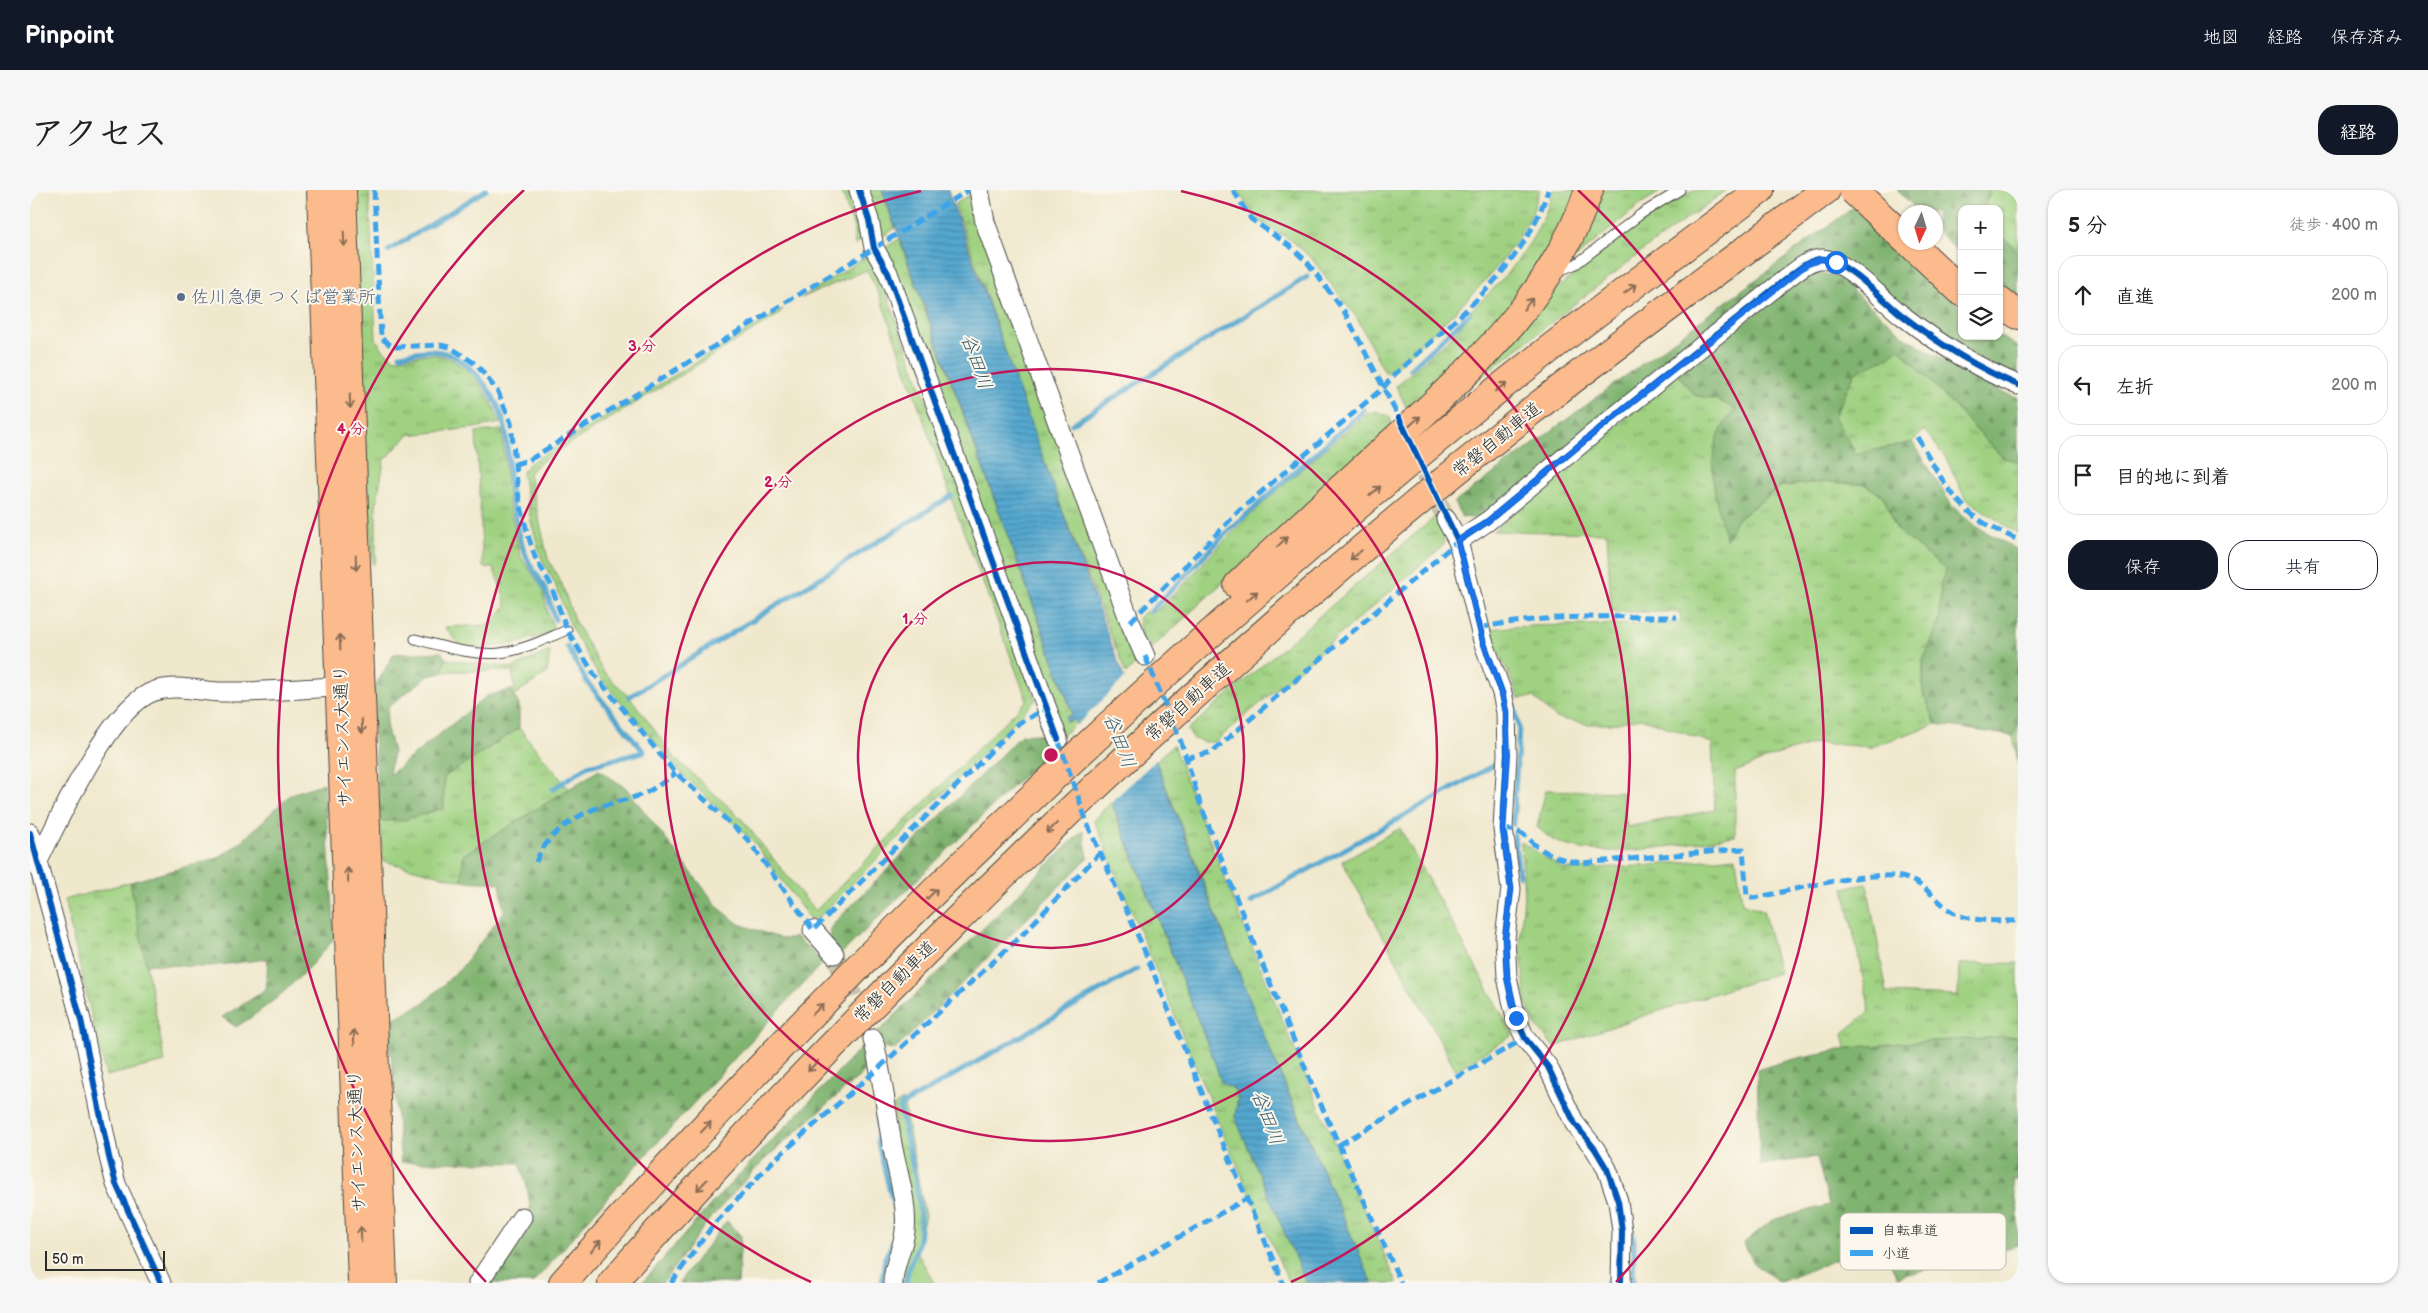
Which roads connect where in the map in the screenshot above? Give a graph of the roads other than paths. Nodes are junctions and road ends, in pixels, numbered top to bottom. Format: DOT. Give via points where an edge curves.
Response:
graph roads {
  1 [pos="321,190"];
  2 [pos="342,190"];
  3 [pos="858,190"];
  4 [pos="979,190"];
  5 [pos="1588,190"];
  6 [pos="1680,190"];
  7 [pos="1760,190"];
  8 [pos="1826,190"];
  9 [pos="1868,194"];
  10 [pos="1898,211"];
  11 [pos="1898,230"];
  12 [pos="1917,250"];
  13 [pos="1942,250"];
  14 [pos="1958,265"];
  15 [pos="1550,275"];
  16 [pos="1958,288"];
  17 [pos="2003,304"];
  18 [pos="2018,315"];
  19 [pos="2003,326"];
  20 [pos="2018,335"];
  21 [pos="2018,386"];
  22 [pos="1530,413"];
  23 [pos="1446,519"];
  24 [pos="1458,541"];
  25 [pos="566,630"];
  26 [pos="415,639"];
  27 [pos="1147,672"];
  28 [pos="341,687"];
  29 [pos="1073,747"];
  30 [pos="30,833"];
  31 [pos="38,861"];
  32 [pos="813,930"];
  33 [pos="834,954"];
  34 [pos="873,1039"];
  35 [pos="522,1217"];
  36 [pos="161,1283"];
  37 [pos="362,1283"];
  38 [pos="383,1283"];
  39 [pos="478,1283"];
  40 [pos="564,1283"];
  41 [pos="612,1283"];
  42 [pos="893,1283"];
  43 [pos="1621,1283"];
  28 -- 1 [label="main road, サイエンス大通り, one-way"];
  2 -- 38 [label="main road, サイエンス大通り, one-way"];
  3 -- 29 [label="street" via="869,220 874,248 888,273"];
  4 -- 27 [label="street" via="985,222"];
  5 -- 15 [label="main road" via="1576,226"];
  6 -- 15 [label="lane" via="1576,264"];
  27 -- 7 [label="main road, 常磐自動車道, one-way" via="1305,549 1485,400"];
  8 -- 22 [label="main road, 常磐自動車道"];
  9 -- 10 [label="main road"];
  9 -- 11 [label="main road"];
  9 -- 22 [label="main road"];
  12 -- 16 [label="main road"];
  13 -- 14 [label="main road"];
  27 -- 15 [label="main road, one-way" via="1293,532 1458,382 1510,326"];
  17 -- 18 [label="main road"];
  19 -- 20 [label="main road"];
  21 -- 24 [label="street" via="1975,366 1904,317 1836,262 1821,259 1783,281 1488,521"];
  22 -- 41 [label="main road, 常磐自動車道, one-way" via="1329,577 1087,794 858,1019"];
  23 -- 24 [label="street"];
  24 -- 43 [label="street" via="1483,641 1506,712 1508,754 1503,829 1511,889 1505,938 1510,993 1525,1038 1548,1067 1575,1124 1606,1169 1618,1201 1622,1230"];
  25 -- 26 [label="lane" via="528,646 499,653 458,650"];
  27 -- 29 [label="main road, 常磐自動車道"];
  28 -- 31 [label="street" via="281,692 174,688 154,691 136,702 112,727"];
  37 -- 28 [label="main road, サイエンス大通り, one-way"];
  40 -- 29 [label="main road, 常磐自動車道, one-way" via="614,1225 860,965"];
  30 -- 31 [label="street"];
  31 -- 36 [label="street" via="81,1020 116,1184"];
  32 -- 33 [label="street"];
  34 -- 42 [label="street" via="904,1202 905,1231"];
  35 -- 39 [label="street"];
}
